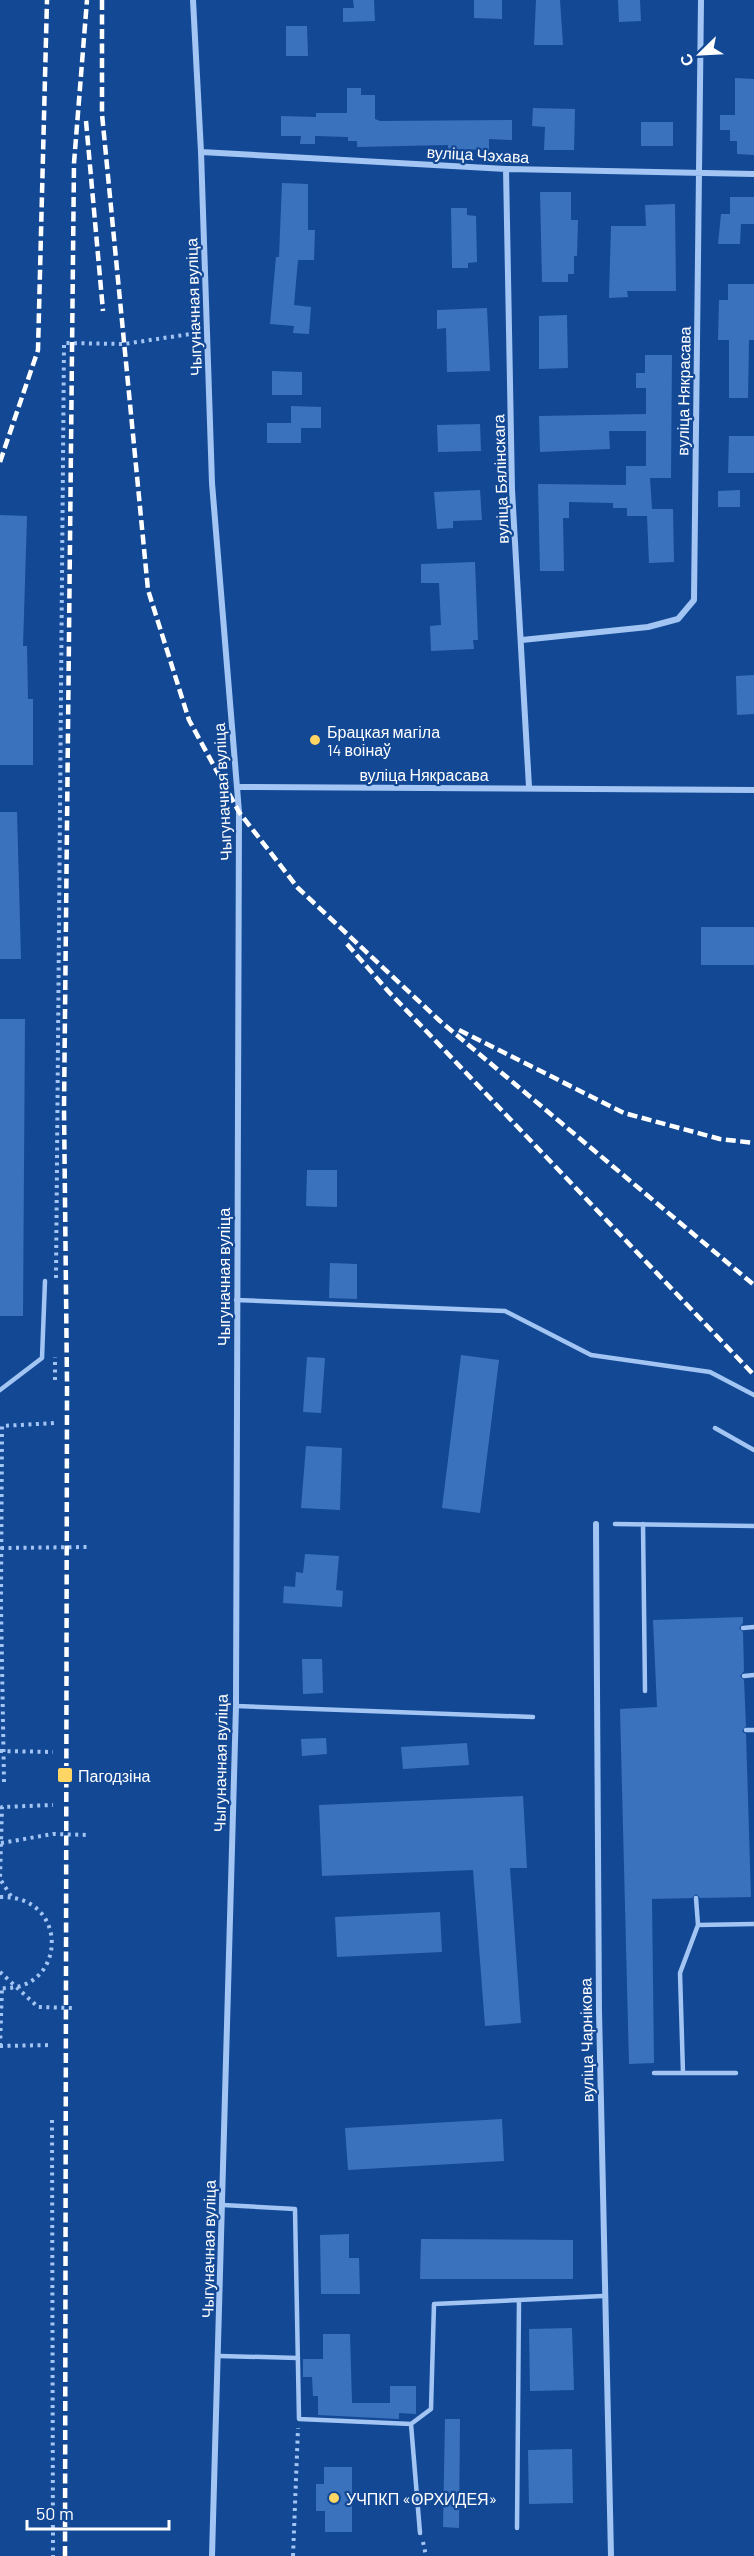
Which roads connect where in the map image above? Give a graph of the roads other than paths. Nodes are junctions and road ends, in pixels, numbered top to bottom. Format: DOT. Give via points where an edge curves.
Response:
graph roads {
  1 [pos="192,0"];
  2 [pos="701,0"];
  3 [pos="201,152"];
  4 [pos="506,169"];
  5 [pos="699,173"];
  6 [pos="754,174"];
  7 [pos="522,640"];
  8 [pos="238,787"];
  9 [pos="529,788"];
  10 [pos="754,790"];
  11 [pos="45,1281"];
  12 [pos="236,1300"];
  13 [pos="0,1390"];
  14 [pos="754,1395"];
  15 [pos="715,1428"];
  16 [pos="754,1450"];
  17 [pos="596,1524"];
  18 [pos="615,1524"];
  19 [pos="643,1524"];
  20 [pos="754,1526"];
  21 [pos="754,1627"];
  22 [pos="743,1628"];
  23 [pos="754,1675"];
  24 [pos="744,1676"];
  25 [pos="645,1692"];
  26 [pos="236,1706"];
  27 [pos="533,1717"];
  28 [pos="746,1730"];
  29 [pos="754,1730"];
  30 [pos="696,1898"];
  31 [pos="754,1924"];
  32 [pos="698,1925"];
  33 [pos="654,2073"];
  34 [pos="683,2073"];
  35 [pos="736,2073"];
  36 [pos="223,2205"];
  37 [pos="603,2296"];
  38 [pos="519,2300"];
  39 [pos="220,2356"];
  40 [pos="298,2358"];
  41 [pos="411,2424"];
  42 [pos="517,2528"];
  43 [pos="420,2533"];
  44 [pos="212,2556"];
  45 [pos="610,2556"];
  1 -- 3 [label="street, Чыгуначная вуліца"];
  2 -- 5 [label="street, вуліца Някрасава"];
  3 -- 4 [label="street, вуліца Чэхава"];
  3 -- 8 [label="street, Чыгуначная вуліца" via="212,483"];
  4 -- 5 [label="street, вуліца Чэхава"];
  4 -- 7 [label="street, вуліца Бялінскага" via="512,490"];
  5 -- 6 [label="street, вуліца Чэхава"];
  5 -- 7 [label="street, вуліца Някрасава" via="694,600 678,619 648,627"];
  7 -- 9 [label="street, вуліца Бялінскага"];
  8 -- 9 [label="street, вуліца Някрасава"];
  8 -- 12 [label="street, Чыгуначная вуліца"];
  9 -- 10 [label="street, вуліца Някрасава"];
  11 -- 13 [label="lane" via="42,1358"];
  12 -- 14 [label="lane" via="505,1311 591,1355 710,1372"];
  12 -- 26 [label="street, Чыгуначная вуліца"];
  15 -- 16 [label="lane"];
  17 -- 37 [label="street, вуліца Чарнікова"];
  18 -- 19 [label="lane"];
  19 -- 20 [label="lane"];
  19 -- 25 [label="lane"];
  21 -- 22 [label="lane"];
  23 -- 24 [label="lane"];
  26 -- 27 [label="lane"];
  26 -- 36 [label="street, Чыгуначная вуліца"];
  28 -- 29 [label="lane"];
  30 -- 32 [label="lane"];
  31 -- 32 [label="lane"];
  32 -- 34 [label="lane" via="680,1973"];
  33 -- 34 [label="lane"];
  34 -- 35 [label="lane"];
  36 -- 39 [label="street, Чыгуначная вуліца"];
  36 -- 40 [label="lane" via="295,2209"];
  37 -- 38 [label="lane"];
  37 -- 45 [label="street, вуліца Чарнікова"];
  38 -- 41 [label="lane" via="434,2304 431,2409"];
  38 -- 42 [label="lane"];
  39 -- 40 [label="lane"];
  39 -- 44 [label="street, Чыгуначная вуліца"];
  40 -- 41 [label="lane" via="298,2420"];
  41 -- 43 [label="lane"];
}
